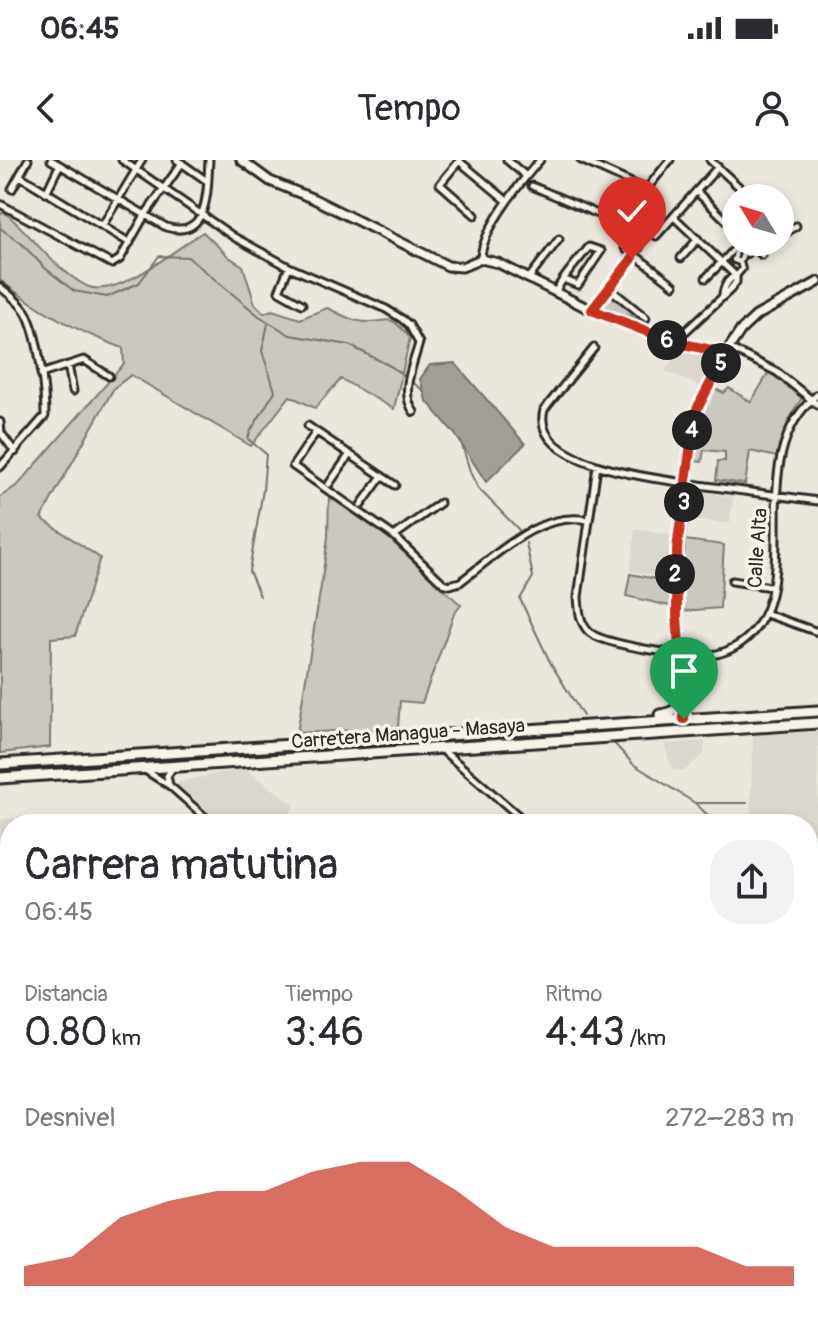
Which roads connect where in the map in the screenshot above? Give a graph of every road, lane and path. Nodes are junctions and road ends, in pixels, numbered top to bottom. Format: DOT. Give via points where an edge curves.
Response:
graph roads {
  1 [pos="28,160"];
  2 [pos="51,160"];
  3 [pos="122,160"];
  4 [pos="142,160"];
  5 [pos="209,160"];
  6 [pos="241,160"];
  7 [pos="460,160"];
  8 [pos="507,160"];
  9 [pos="540,160"];
  10 [pos="581,160"];
  11 [pos="670,160"];
  12 [pos="710,160"];
  13 [pos="180,162"];
  14 [pos="59,166"];
  15 [pos="718,167"];
  16 [pos="137,169"];
  17 [pos="20,176"];
  18 [pos="526,176"];
  19 [pos="207,181"];
  20 [pos="736,184"];
  21 [pos="532,186"];
  22 [pos="12,189"];
  23 [pos="165,189"];
  24 [pos="645,189"];
  25 [pos="696,191"];
  26 [pos="46,193"];
  27 [pos="119,198"];
  28 [pos="506,200"];
  29 [pos="0,204"];
  30 [pos="145,215"];
  31 [pos="202,215"];
  32 [pos="475,215"];
  33 [pos="722,216"];
  34 [pos="674,217"];
  35 [pos="619,223"];
  36 [pos="102,226"];
  37 [pos="624,230"];
  38 [pos="633,236"];
  39 [pos="656,236"];
  40 [pos="559,239"];
  41 [pos="698,239"];
  42 [pos="626,240"];
  43 [pos="130,243"];
  44 [pos="634,254"];
  45 [pos="728,256"];
  46 [pos="735,256"];
  47 [pos="743,256"];
  48 [pos="681,258"];
  49 [pos="481,259"];
  50 [pos="722,262"];
  51 [pos="740,262"];
  52 [pos="289,267"];
  53 [pos="736,276"];
  54 [pos="529,278"];
  55 [pos="706,278"];
  56 [pos="563,279"];
  57 [pos="818,282"];
  58 [pos="674,285"];
  59 [pos="0,287"];
  60 [pos="609,288"];
  61 [pos="556,291"];
  62 [pos="302,304"];
  63 [pos="592,310"];
  64 [pos="646,318"];
  65 [pos="674,342"];
  66 [pos="594,348"];
  67 [pos="728,350"];
  68 [pos="68,365"];
  69 [pos="41,374"];
  70 [pos="109,376"];
  71 [pos="73,391"];
  72 [pos="818,394"];
  73 [pos="811,399"];
  74 [pos="818,405"];
  75 [pos="414,412"];
  76 [pos="0,422"];
  77 [pos="308,426"];
  78 [pos="316,432"];
  79 [pos="15,452"];
  80 [pos="350,454"];
  81 [pos="597,466"];
  82 [pos="0,467"];
  83 [pos="382,476"];
  84 [pos="687,483"];
  85 [pos="329,484"];
  86 [pos="395,485"];
  87 [pos="776,496"];
  88 [pos="818,501"];
  89 [pos="440,503"];
  90 [pos="361,505"];
  91 [pos="588,520"];
  92 [pos="394,536"];
  93 [pos="732,581"];
  94 [pos="771,587"];
  95 [pos="766,614"];
  96 [pos="818,632"];
  97 [pos="679,653"];
  98 [pos="683,701"];
  99 [pos="818,711"];
  100 [pos="707,717"];
  101 [pos="684,719"];
  102 [pos="642,722"];
  103 [pos="818,723"];
  104 [pos="737,728"];
  105 [pos="628,736"];
  106 [pos="441,749"];
  107 [pos="0,764"];
  108 [pos="173,767"];
  109 [pos="141,769"];
  110 [pos="0,778"];
  111 [pos="170,786"];
  112 [pos="202,814"];
  113 [pos="516,814"];
  1 -- 17 [label="street"];
  2 -- 14 [label="street"];
  3 -- 16 [label="street"];
  4 -- 16 [label="street"];
  5 -- 19 [label="street"];
  6 -- 49 [label="street" via="270,181 448,266"];
  7 -- 28 [label="street"];
  7 -- 32 [label="street" via="440,184"];
  8 -- 18 [label="street"];
  9 -- 18 [label="street"];
  10 -- 24 [label="street"];
  11 -- 24 [label="street"];
  12 -- 15 [label="street"];
  13 -- 19 [label="street"];
  13 -- 23 [label="street"];
  14 -- 26 [label="street"];
  14 -- 27 [label="street"];
  15 -- 20 [label="street"];
  15 -- 25 [label="street"];
  16 -- 23 [label="street"];
  16 -- 27 [label="street"];
  17 -- 22 [label="street"];
  17 -- 26 [label="street"];
  18 -- 28 [label="street"];
  19 -- 31 [label="street"];
  21 -- 35 [label="street"];
  23 -- 30 [label="street"];
  23 -- 31 [label="street"];
  24 -- 35 [label="street"];
  25 -- 33 [label="street"];
  25 -- 34 [label="street"];
  26 -- 36 [label="street"];
  27 -- 30 [label="street"];
  27 -- 36 [label="street"];
  28 -- 49 [label="street"];
  29 -- 43 [label="street" via="112,264"];
  30 -- 31 [label="street" via="176,230"];
  30 -- 43 [label="street"];
  31 -- 52 [label="street"];
  34 -- 39 [label="street"];
  34 -- 41 [label="street"];
  35 -- 37 [label="street"];
  36 -- 43 [label="street"];
  37 -- 38 [label="street"];
  37 -- 42 [label="street"];
  38 -- 42 [label="street"];
  38 -- 44 [label="street" via="640,242"];
  40 -- 54 [label="street"];
  41 -- 48 [label="street"];
  41 -- 50 [label="street"];
  42 -- 44 [label="street" via="625,247"];
  44 -- 58 [label="street"];
  44 -- 60 [label="street"];
  45 -- 50 [label="street"];
  46 -- 51 [label="street"];
  47 -- 51 [label="street"];
  49 -- 54 [label="street"];
  50 -- 53 [label="street"];
  50 -- 55 [label="street"];
  51 -- 53 [label="street"];
  52 -- 62 [label="street" via="279,291"];
  52 -- 75 [label="street" via="386,309 409,325 419,343 409,377 408,405"];
  53 -- 65 [label="street" via="736,282"];
  54 -- 61 [label="street"];
  56 -- 56 [label="street" via="589,247 601,251 578,285"];
  56 -- 61 [label="street"];
  57 -- 67 [label="street" via="756,316"];
  59 -- 69 [label="street" via="27,314"];
  60 -- 63 [label="street"];
  60 -- 64 [label="street"];
  61 -- 63 [label="street"];
  63 -- 65 [label="street"];
  65 -- 67 [label="street"];
  66 -- 81 [label="street" via="541,418 551,441"];
  67 -- 73 [label="street" via="777,372"];
  67 -- 84 [label="street" via="695,413"];
  68 -- 69 [label="street"];
  68 -- 70 [label="street" via="89,361"];
  68 -- 71 [label="street"];
  69 -- 79 [label="street" via="45,416"];
  72 -- 73 [label="street, Calle Alta"];
  73 -- 74 [label="street"];
  73 -- 87 [label="street, Calle Alta" via="785,444"];
  76 -- 79 [label="street" via="1,433"];
  77 -- 78 [label="street"];
  78 -- 80 [label="street"];
  78 -- 92 [label="street" via="293,466"];
  79 -- 82 [label="street"];
  80 -- 83 [label="street"];
  80 -- 85 [label="street"];
  81 -- 84 [label="street"];
  81 -- 91 [label="street, Calle Alta"];
  83 -- 86 [label="street"];
  83 -- 90 [label="street"];
  84 -- 87 [label="street"];
  84 -- 97 [label="street" via="675,575"];
  87 -- 88 [label="street"];
  87 -- 94 [label="street, Calle Alta"];
  89 -- 92 [label="street"];
  91 -- 92 [label="street" via="564,517 544,523 450,585"];
  91 -- 97 [label="street, Calle Alta" via="578,597 586,629 604,640"];
  93 -- 94 [label="street"];
  94 -- 95 [label="street, Calle Alta"];
  95 -- 96 [label="street"];
  95 -- 97 [label="street, Calle Alta" via="748,639 725,652"];
  97 -- 98 [label="street"];
  98 -- 100 [label="highway" via="694,714"];
  98 -- 101 [label="street"];
  98 -- 102 [label="highway" via="672,713"];
  99 -- 100 [label="highway, Carretera Managua - Masaya"];
  100 -- 101 [label="highway, Carretera Managua - Masaya"];
  101 -- 102 [label="highway, Carretera Managua - Masaya"];
  101 -- 104 [label="highway" via="691,727"];
  101 -- 105 [label="highway" via="676,728"];
  102 -- 107 [label="highway, Carretera Managua - Masaya"];
  103 -- 104 [label="highway, Carretera Managua - Masaya"];
  104 -- 105 [label="highway, Carretera Managua - Masaya"];
  105 -- 106 [label="highway, Carretera Managua - Masaya"];
  106 -- 108 [label="highway, Carretera Managua - Masaya"];
  106 -- 113 [label="street"];
  108 -- 109 [label="highway, Carretera Managua - Masaya"];
  108 -- 111 [label="street" via="167,776"];
  109 -- 110 [label="highway, Carretera Managua - Masaya"];
  109 -- 111 [label="street"];
  111 -- 112 [label="street"];
}
